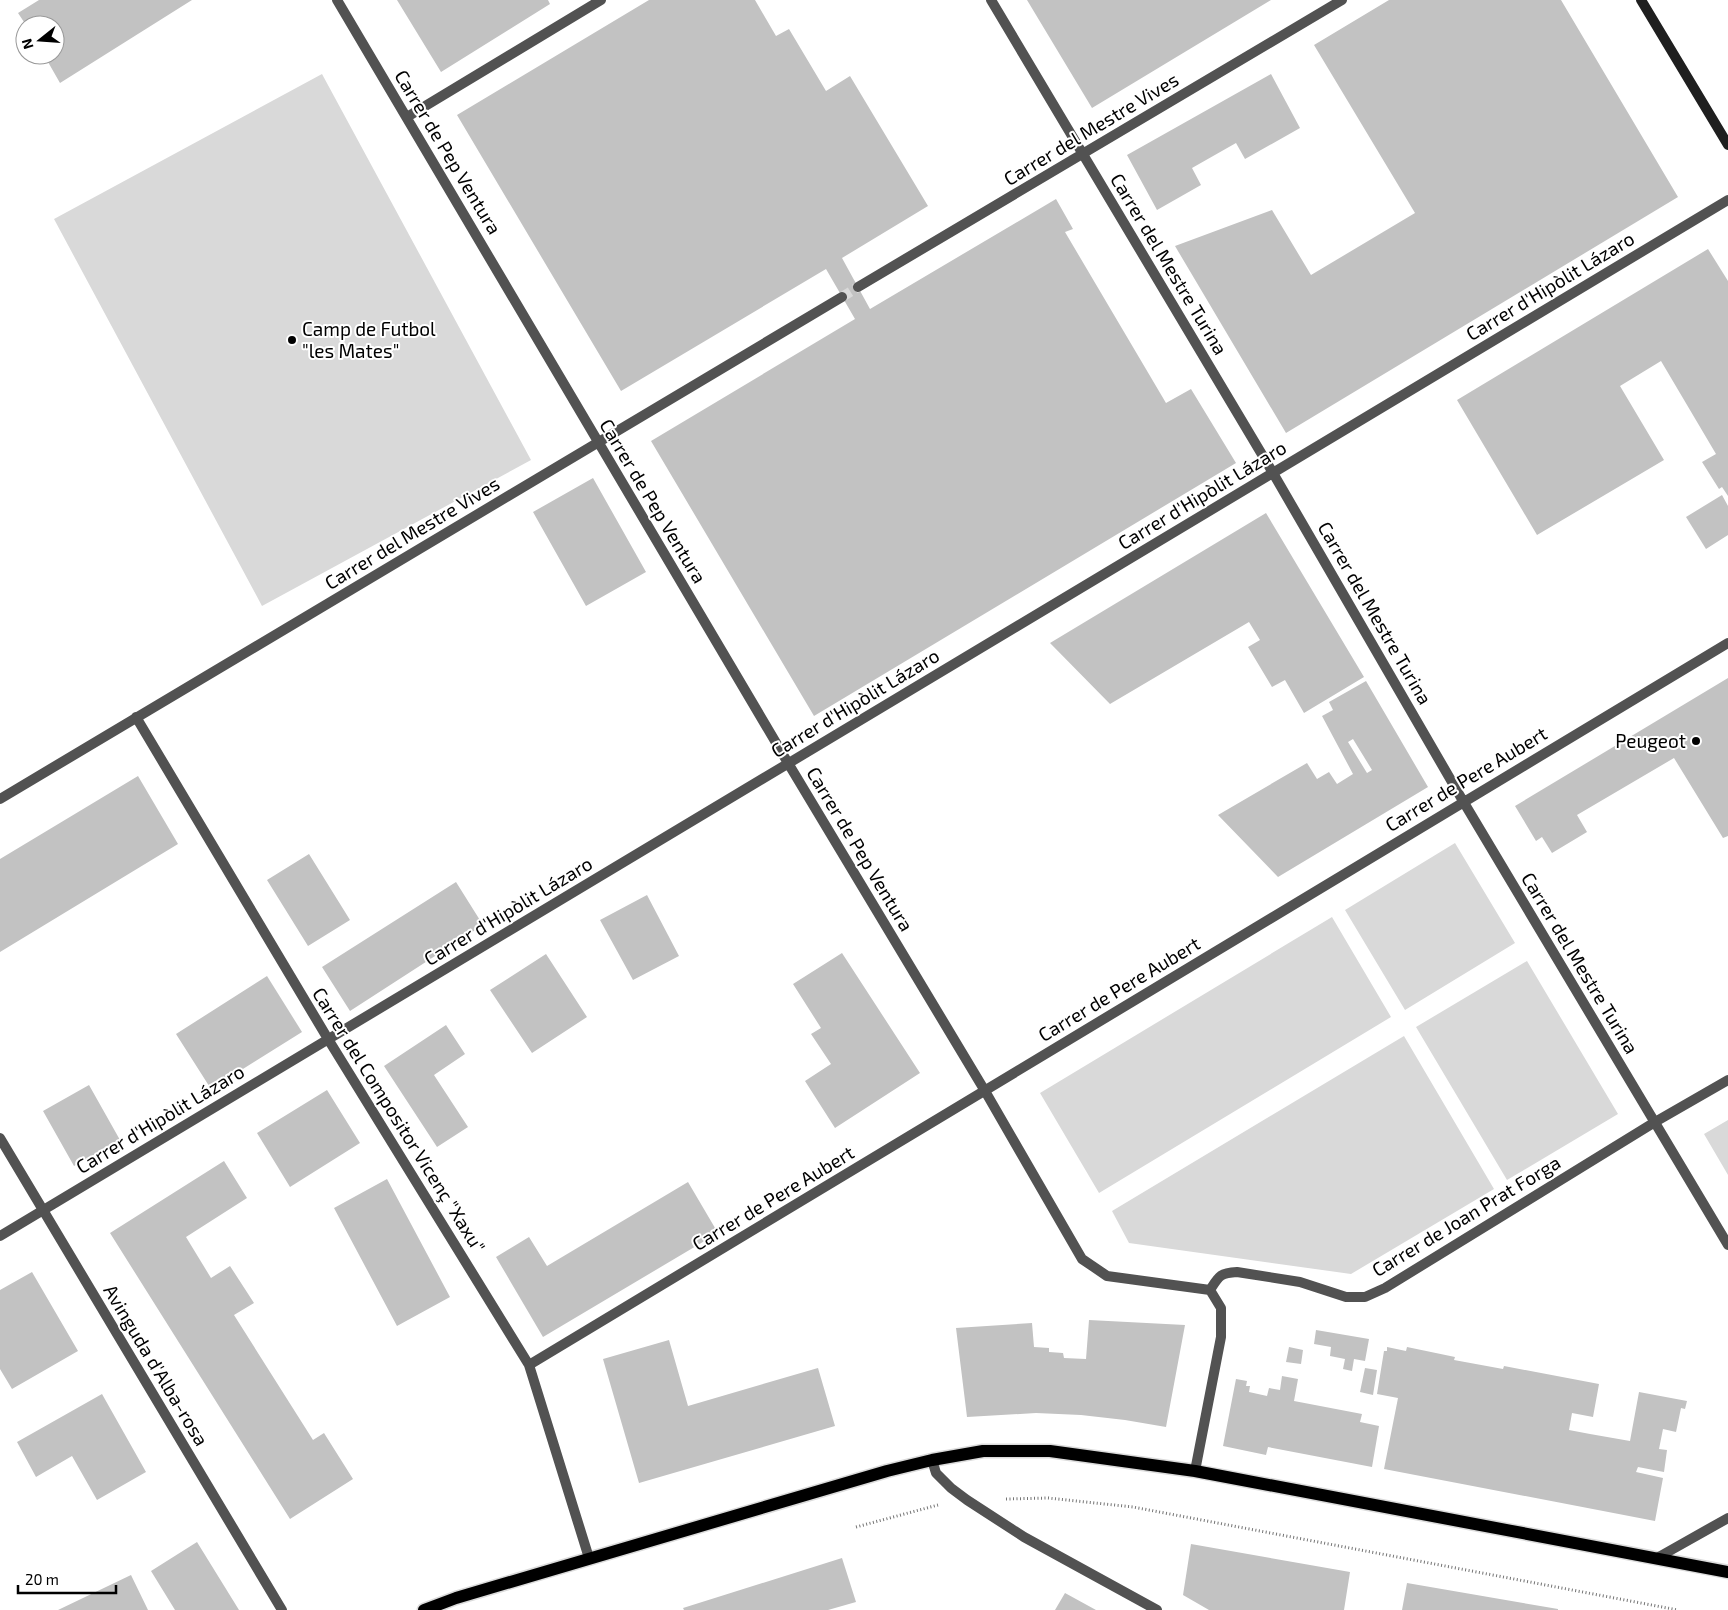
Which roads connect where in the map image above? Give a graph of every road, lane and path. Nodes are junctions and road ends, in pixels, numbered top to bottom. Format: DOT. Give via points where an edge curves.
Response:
graph roads {
  1 [pos="338,0"];
  2 [pos="601,0"];
  3 [pos="991,0"];
  4 [pos="1342,0"];
  5 [pos="1642,0"];
  6 [pos="407,118"];
  7 [pos="1728,145"];
  8 [pos="1083,154"];
  9 [pos="1728,200"];
  10 [pos="858,287"];
  11 [pos="842,297"];
  12 [pos="599,443"];
  13 [pos="1273,473"];
  14 [pos="1728,643"];
  15 [pos="136,717"];
  16 [pos="788,763"];
  17 [pos="0,799"];
  18 [pos="1463,801"];
  19 [pos="328,1039"];
  20 [pos="1728,1080"];
  21 [pos="985,1090"];
  22 [pos="1655,1122"];
  23 [pos="0,1138"];
  24 [pos="43,1210"];
  25 [pos="0,1236"];
  26 [pos="1728,1245"];
  27 [pos="1210,1290"];
  28 [pos="529,1365"];
  29 [pos="932,1460"];
  30 [pos="1194,1471"];
  31 [pos="967,1500"];
  32 [pos="1728,1518"];
  33 [pos="856,1527"];
  34 [pos="589,1558"];
  35 [pos="1657,1558"];
  36 [pos="1728,1572"];
  37 [pos="282,1610"];
  38 [pos="424,1610"];
  39 [pos="1157,1610"];
  40 [pos="1678,1610"];
  1 -- 6 [label="street, Carrer de Pep Ventura"];
  2 -- 6 [label="street"];
  3 -- 8 [label="street, Carrer del Mestre Turina"];
  4 -- 8 [label="street, Carrer del Mestre Vives"];
  5 -- 7 [label="street"];
  6 -- 12 [label="street, Carrer de Pep Ventura"];
  8 -- 10 [label="street, Carrer del Mestre Vives"];
  8 -- 13 [label="street, Carrer del Mestre Turina"];
  9 -- 13 [label="street, Carrer d'Hipòlit Lázaro"];
  11 -- 12 [label="street, Carrer del Mestre Vives"];
  12 -- 15 [label="street, Carrer del Mestre Vives"];
  12 -- 16 [label="street, Carrer de Pep Ventura"];
  13 -- 16 [label="street, Carrer d'Hipòlit Lázaro"];
  13 -- 18 [label="street, Carrer del Mestre Turina"];
  14 -- 18 [label="street, Carrer de Pere Aubert"];
  15 -- 17 [label="street, Carrer del Mestre Vives"];
  15 -- 19 [label="street, Carrer del Compositor Vicenç \"Xaxu\""];
  16 -- 19 [label="street, Carrer d'Hipòlit Lázaro"];
  16 -- 21 [label="street, Carrer de Pep Ventura"];
  18 -- 21 [label="street, Carrer de Pere Aubert"];
  18 -- 22 [label="street, Carrer del Mestre Turina"];
  19 -- 24 [label="street, Carrer d'Hipòlit Lázaro"];
  19 -- 28 [label="street, Carrer del Compositor Vicenç \"Xaxu\""];
  20 -- 22 [label="street, Carrer de Joan Prat Forga"];
  21 -- 27 [label="street, Carrer de Pep Ventura" via="1082,1259 1107,1276"];
  21 -- 28 [label="street, Carrer de Pere Aubert"];
  22 -- 26 [label="street, Carrer del Mestre Turina"];
  22 -- 27 [label="street, Carrer de Joan Prat Forga" via="1365,1297 1346,1297 1300,1282 1237,1272 1219,1276"];
  23 -- 24 [label="street, Avinguda d'Alba-rosa"];
  24 -- 25 [label="street, Carrer d'Hipòlit Lázaro"];
  24 -- 37 [label="street, Avinguda d'Alba-rosa"];
  27 -- 30 [label="street" via="1221,1308 1221,1336"];
  28 -- 34 [label="street, Carrer del Compositor Vicenç \"Xaxu\""];
  29 -- 30 [label="main road" via="983,1451 1050,1451"];
  29 -- 31 [label="street" via="936,1473"];
  29 -- 34 [label="main road"];
  30 -- 35 [label="main road"];
  31 -- 33 [label="path" via="952,1501"];
  31 -- 39 [label="street" via="1024,1537"];
  31 -- 40 [label="path" via="1048,1498 1133,1508"];
  32 -- 35 [label="street"];
  34 -- 38 [label="main road"];
  35 -- 36 [label="main road"];
}
